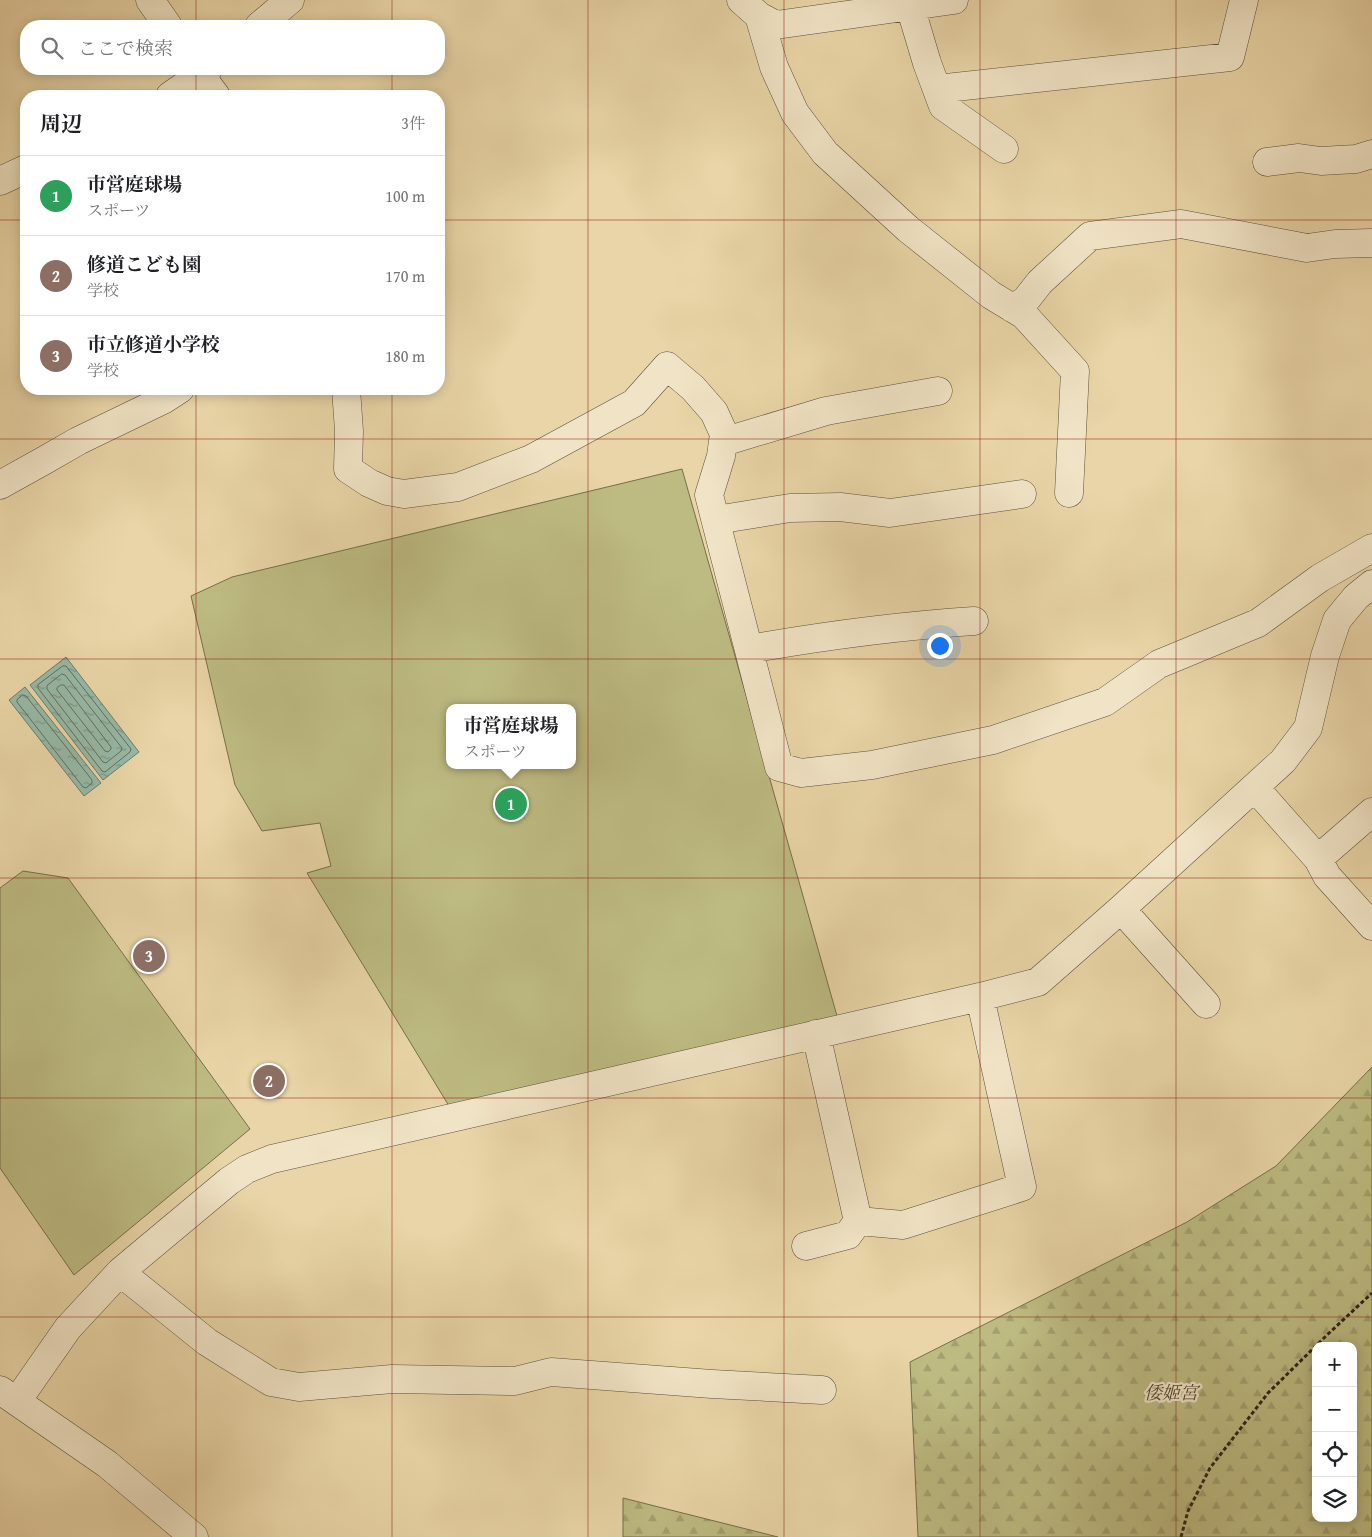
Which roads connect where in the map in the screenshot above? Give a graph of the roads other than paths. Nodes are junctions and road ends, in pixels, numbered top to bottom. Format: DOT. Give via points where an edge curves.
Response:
graph roads {
  1 [pos="150,0"];
  2 [pos="290,0"];
  3 [pos="954,0"];
  4 [pos="1244,0"];
  5 [pos="910,6"];
  6 [pos="750,8"];
  7 [pos="164,20"];
  8 [pos="266,20"];
  9 [pos="205,77"];
  10 [pos="937,89"];
  11 [pos="181,90"];
  12 [pos="1004,149"];
  13 [pos="1372,154"];
  14 [pos="1267,162"];
  15 [pos="20,172"];
  16 [pos="0,181"];
  17 [pos="1372,243"];
  18 [pos="1012,308"];
  19 [pos="938,391"];
  20 [pos="171,395"];
  21 [pos="346,395"];
  22 [pos="724,442"];
  23 [pos="0,485"];
  24 [pos="1069,492"];
  25 [pos="1022,494"];
  26 [pos="716,520"];
  27 [pos="1372,548"];
  28 [pos="1372,584"];
  29 [pos="974,621"];
  30 [pos="749,649"];
  31 [pos="1255,788"];
  32 [pos="1372,812"];
  33 [pos="1318,859"];
  34 [pos="1121,909"];
  35 [pos="1372,926"];
  36 [pos="980,997"];
  37 [pos="1206,1004"];
  38 [pos="816,1034"];
  39 [pos="858,1221"];
  40 [pos="806,1246"];
  41 [pos="120,1272"];
  42 [pos="822,1390"];
  43 [pos="8,1396"];
  44 [pos="194,1537"];
  1 -- 7 [label="street"];
  2 -- 8 [label="street"];
  3 -- 5 [label="street"];
  4 -- 10 [label="street" via="1230,58"];
  5 -- 6 [label="street" via="776,25"];
  5 -- 10 [label="street"];
  6 -- 18 [label="street" via="796,113 824,153 908,229"];
  9 -- 11 [label="street"];
  10 -- 12 [label="street" via="943,106"];
  13 -- 14 [label="street" via="1321,161 1299,158"];
  15 -- 16 [label="street"];
  17 -- 18 [label="street" via="1307,248 1181,224 1090,236 1040,282 1025,301"];
  18 -- 24 [label="street" via="1024,315 1075,370"];
  19 -- 22 [label="street" via="826,411"];
  20 -- 23 [label="street" via="78,441"];
  21 -- 22 [label="street" via="348,469 387,491 404,494 458,487 531,459 634,403 667,366 694,388 714,412 724,434"];
  22 -- 26 [label="street" via="709,495"];
  25 -- 26 [label="street" via="890,513 840,507 790,508"];
  26 -- 30 [label="street"];
  27 -- 30 [label="street" via="1320,578 1258,623 1159,664 1105,702 993,740 872,765 801,773 779,767"];
  28 -- 31 [label="street" via="1337,620 1308,728 1283,761"];
  29 -- 30 [label="street" via="823,636"];
  31 -- 33 [label="street"];
  31 -- 34 [label="street"];
  32 -- 33 [label="street"];
  33 -- 35 [label="street" via="1327,876"];
  34 -- 36 [label="street" via="1038,982"];
  34 -- 37 [label="street"];
  36 -- 38 [label="street"];
  36 -- 39 [label="street" via="1022,1187 903,1225"];
  38 -- 39 [label="street"];
  38 -- 41 [label="street" via="272,1159 247,1168 229,1181"];
  39 -- 40 [label="street" via="848,1235"];
  41 -- 42 [label="street" via="207,1342 271,1382 299,1387 392,1379 515,1381 551,1372"];
  41 -- 43 [label="street"];
  43 -- 44 [label="street" via="107,1464"];
}
